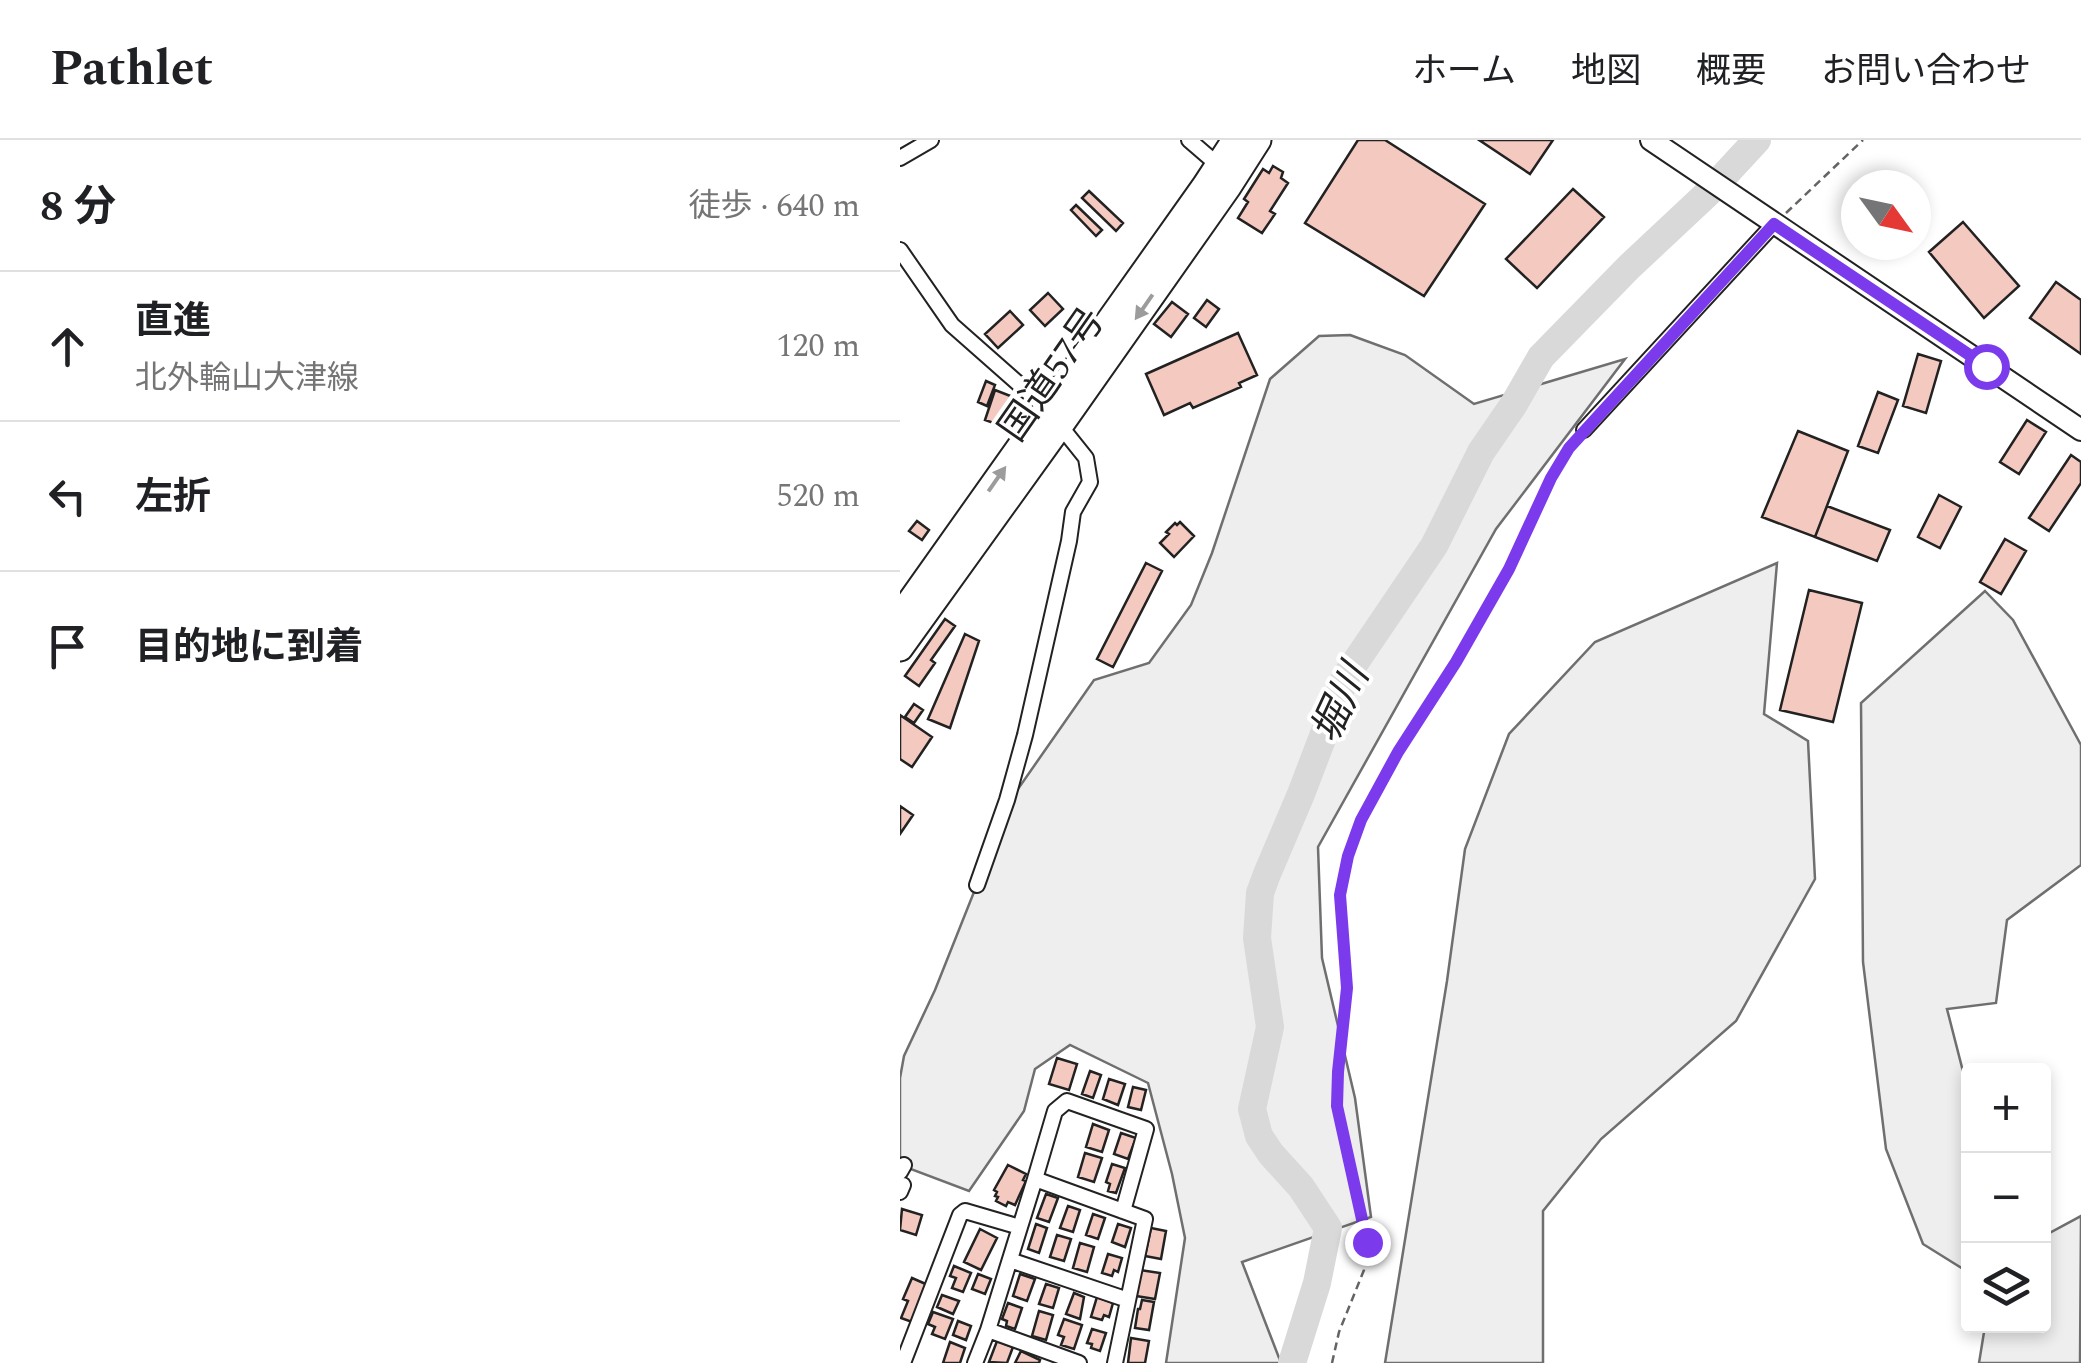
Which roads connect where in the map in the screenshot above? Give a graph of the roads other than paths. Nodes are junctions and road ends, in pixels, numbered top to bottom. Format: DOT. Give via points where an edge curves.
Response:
graph roads {
  1 [pos="931,140"];
  2 [pos="1189,140"];
  3 [pos="1235,140"];
  4 [pos="1258,140"];
  5 [pos="1651,140"];
  6 [pos="900,158"];
  7 [pos="1218,166"];
  8 [pos="1774,224"];
  9 [pos="900,250"];
  10 [pos="1053,418"];
  11 [pos="1584,430"];
  12 [pos="2081,430"];
  13 [pos="900,616"];
  14 [pos="900,648"];
  15 [pos="977,885"];
  16 [pos="1035,1179"];
  17 [pos="1123,1211"];
  18 [pos="1020,1227"];
  19 [pos="1010,1260"];
  20 [pos="1128,1300"];
  21 [pos="988,1330"];
  22 [pos="1053,1359"];
  23 [pos="902,1363"];
  24 [pos="975,1363"];
  25 [pos="1079,1363"];
  26 [pos="1115,1363"];
  1 -- 6 [label="street"];
  2 -- 7 [label="street"];
  3 -- 7 [label="highway, 国道57号"];
  4 -- 10 [label="highway, 国道57号, one-way"];
  5 -- 8 [label="main road"];
  7 -- 10 [label="highway, 国道57号"];
  8 -- 11 [label="street"];
  8 -- 12 [label="main road"];
  9 -- 10 [label="street" via="952,325"];
  13 -- 10 [label="highway, 国道57号, one-way"];
  10 -- 14 [label="highway, 国道57号"];
  10 -- 15 [label="street" via="1086,458 1090,482 1073,512 1025,736"];
  16 -- 17 [label="street"];
  16 -- 17 [label="street" via="1055,1111 1067,1101 1146,1129"];
  16 -- 18 [label="street"];
  17 -- 20 [label="street" via="1145,1220"];
  18 -- 19 [label="street"];
  18 -- 23 [label="street" via="960,1215"];
  19 -- 20 [label="street"];
  19 -- 21 [label="street"];
  20 -- 26 [label="street"];
  21 -- 22 [label="street"];
  21 -- 24 [label="street"];
  22 -- 25 [label="street"];
}
